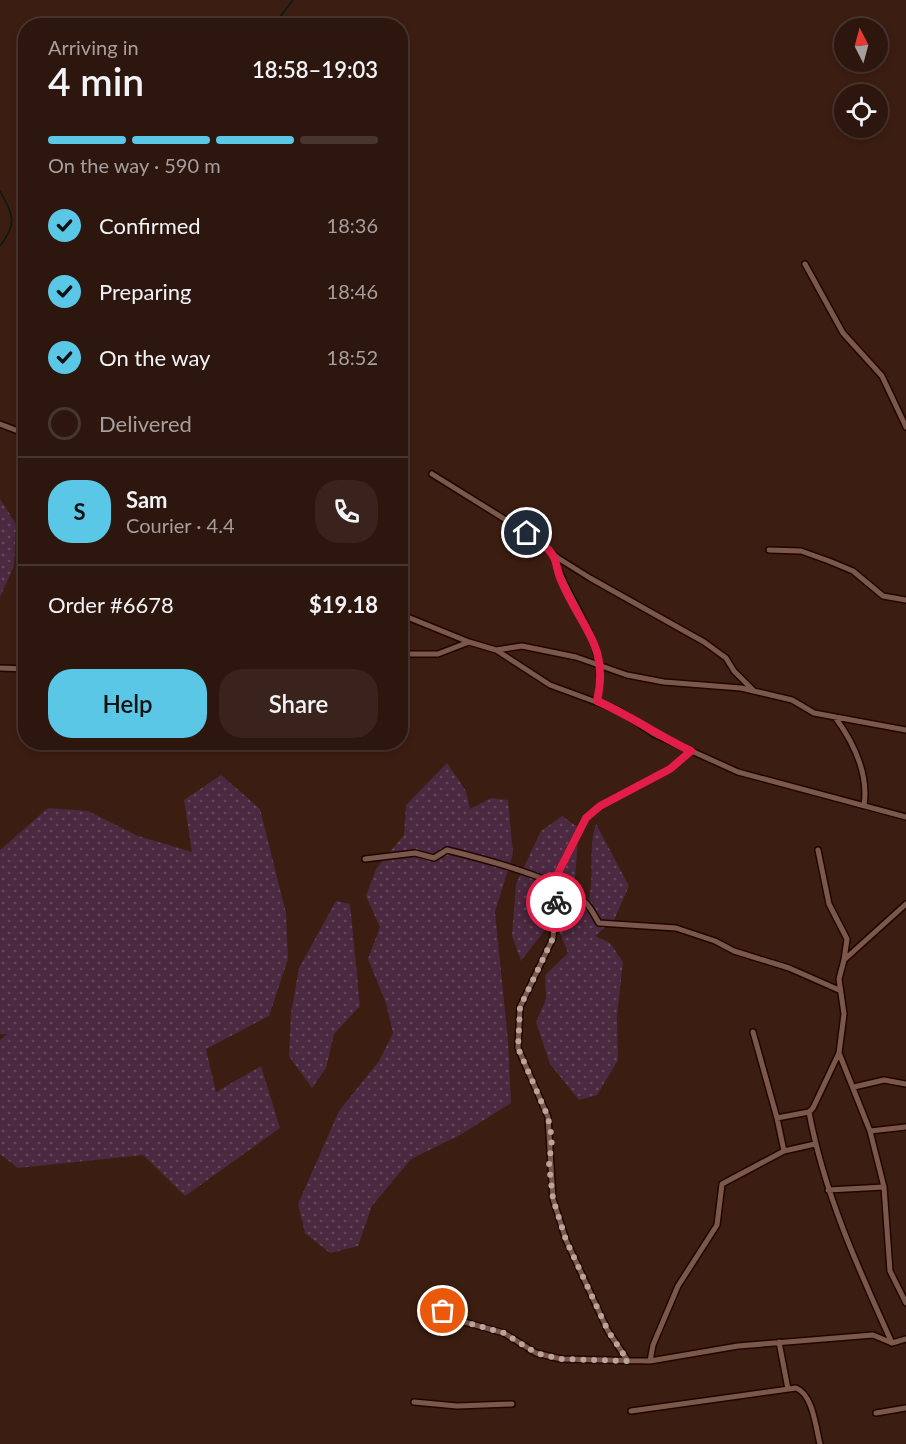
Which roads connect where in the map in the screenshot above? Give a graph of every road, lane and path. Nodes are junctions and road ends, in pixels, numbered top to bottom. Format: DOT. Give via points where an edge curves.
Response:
graph roads {
  1 [pos="805,264"];
  2 [pos="0,424"];
  3 [pos="906,427"];
  4 [pos="18,431"];
  5 [pos="432,474"];
  6 [pos="769,550"];
  7 [pos="552,554"];
  8 [pos="906,600"];
  9 [pos="408,617"];
  10 [pos="469,642"];
  11 [pos="496,650"];
  12 [pos="408,654"];
  13 [pos="600,665"];
  14 [pos="0,668"];
  15 [pos="18,669"];
  16 [pos="755,692"];
  17 [pos="597,701"];
  18 [pos="834,717"];
  19 [pos="906,730"];
  20 [pos="691,751"];
  21 [pos="864,806"];
  22 [pos="906,817"];
  23 [pos="818,850"];
  24 [pos="365,859"];
  25 [pos="555,885"];
  26 [pos="906,904"];
  27 [pos="844,960"];
  28 [pos="839,990"];
  29 [pos="753,1032"];
  30 [pos="839,1053"];
  31 [pos="906,1084"];
  32 [pos="854,1088"];
  33 [pos="809,1112"];
  34 [pos="777,1118"];
  35 [pos="906,1127"];
  36 [pos="870,1131"];
  37 [pos="815,1144"];
  38 [pos="783,1151"];
  39 [pos="884,1187"];
  40 [pos="828,1190"];
  41 [pos="906,1303"];
  42 [pos="439,1305"];
  43 [pos="906,1339"];
  44 [pos="779,1342"];
  45 [pos="892,1342"];
  46 [pos="628,1361"];
  47 [pos="650,1361"];
  48 [pos="788,1389"];
  49 [pos="414,1402"];
  50 [pos="512,1404"];
  51 [pos="906,1408"];
  52 [pos="631,1411"];
  53 [pos="876,1413"];
  54 [pos="820,1444"];
  1 -- 3 [label="street" via="843,333 882,376"];
  2 -- 4 [label="street"];
  5 -- 7 [label="street" via="527,533"];
  6 -- 8 [label="street" via="801,551 829,561 853,571 883,596"];
  7 -- 13 [label="street" via="561,580 590,630"];
  7 -- 16 [label="street" via="704,642 726,658"];
  9 -- 10 [label="street"];
  10 -- 11 [label="street"];
  10 -- 12 [label="street" via="438,654"];
  11 -- 13 [label="street" via="522,645"];
  11 -- 17 [label="street" via="550,686"];
  13 -- 16 [label="street" via="664,682"];
  13 -- 17 [label="street"];
  14 -- 15 [label="street"];
  16 -- 18 [label="street" via="792,700 814,713"];
  17 -- 20 [label="street"];
  18 -- 19 [label="street"];
  18 -- 21 [label="street" via="856,752 867,787"];
  20 -- 21 [label="street" via="738,772"];
  20 -- 25 [label="street" via="670,769 600,806 586,818"];
  21 -- 22 [label="street"];
  23 -- 27 [label="street" via="829,904 847,939"];
  24 -- 25 [label="street" via="415,853 434,858 447,850 495,862"];
  25 -- 28 [label="street" via="586,903 599,923 676,928"];
  25 -- 46 [label="street" via="553,938 520,1007 518,1048 548,1117 553,1199 566,1240 608,1331"];
  26 -- 27 [label="street"];
  27 -- 28 [label="street"];
  28 -- 30 [label="street" via="844,1014"];
  29 -- 34 [label="street"];
  30 -- 32 [label="street"];
  30 -- 33 [label="street"];
  31 -- 32 [label="street" via="884,1080"];
  32 -- 36 [label="street"];
  33 -- 34 [label="street"];
  33 -- 37 [label="street"];
  34 -- 38 [label="street"];
  35 -- 36 [label="street"];
  36 -- 39 [label="street"];
  37 -- 38 [label="street"];
  37 -- 40 [label="street"];
  38 -- 47 [label="street" via="722,1184 717,1225 678,1286"];
  39 -- 40 [label="street"];
  39 -- 41 [label="street" via="890,1270"];
  40 -- 45 [label="street"];
  42 -- 46 [label="street" via="457,1320 504,1333 536,1353 561,1359"];
  43 -- 45 [label="street"];
  44 -- 45 [label="street" via="873,1335"];
  44 -- 47 [label="street"];
  44 -- 48 [label="street"];
  46 -- 47 [label="street"];
  48 -- 52 [label="street"];
  48 -- 54 [label="street" via="804,1393"];
  49 -- 50 [label="street" via="457,1406"];
  51 -- 53 [label="street"];
}
